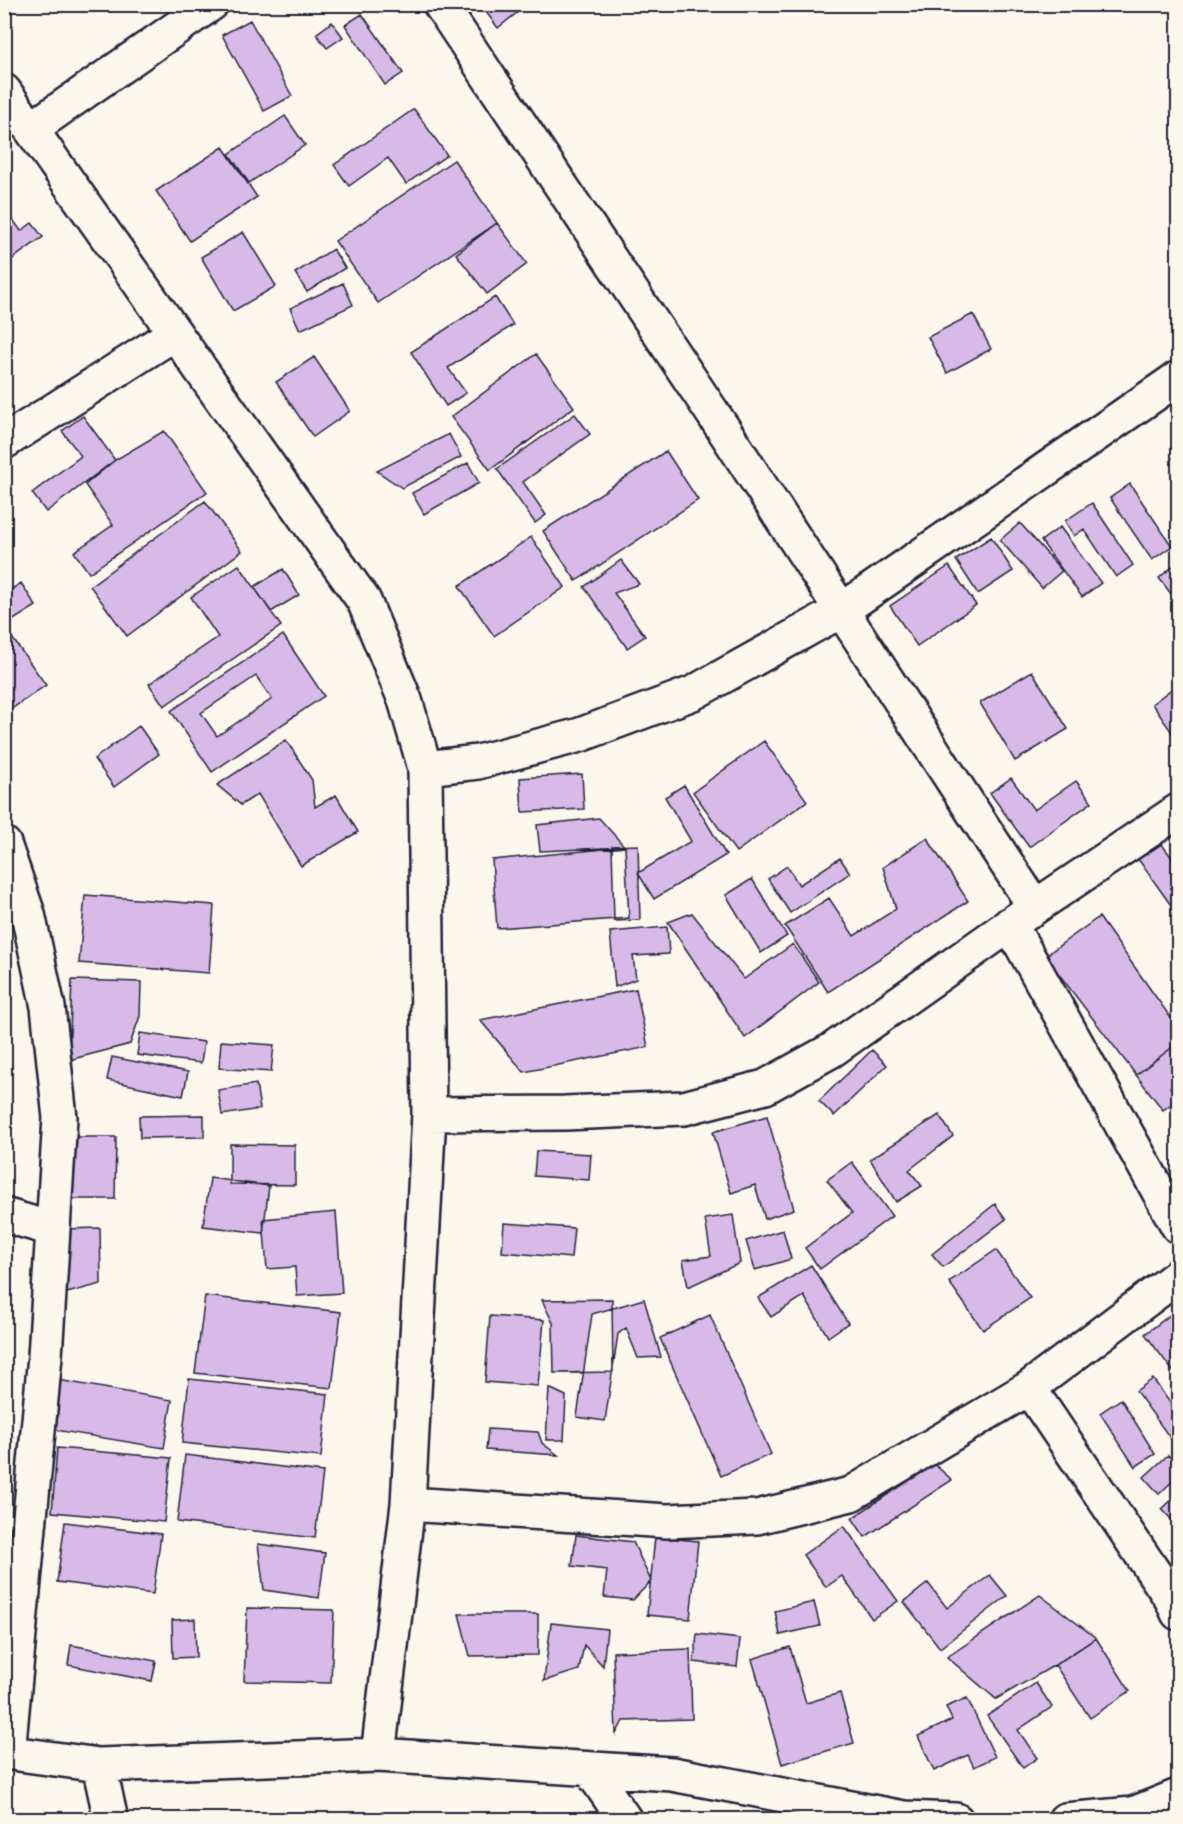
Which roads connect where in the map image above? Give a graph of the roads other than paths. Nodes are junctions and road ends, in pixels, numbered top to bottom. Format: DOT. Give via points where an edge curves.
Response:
graph roads {
  1 [pos="211,4"];
  2 [pos="440,4"];
  3 [pos="4,91"];
  4 [pos="31,129"];
  5 [pos="176,333"];
  6 [pos="1179,378"];
  7 [pos="4,442"];
  8 [pos="842,610"];
  9 [pos="425,768"];
  10 [pos="1179,811"];
  11 [pos="4,844"];
  12 [pos="1023,915"];
  13 [pos="429,1114"];
  14 [pos="4,1215"];
  15 [pos="1179,1226"];
  16 [pos="52,1229"];
  17 [pos="1179,1276"];
  18 [pos="1029,1388"];
  19 [pos="408,1504"];
  20 [pos="1179,1613"];
  21 [pos="6,1752"];
  22 [pos="378,1755"];
  23 [pos="99,1765"];
  24 [pos="590,1769"];
  25 [pos="1179,1796"];
  26 [pos="111,1820"];
  27 [pos="625,1820"];
  28 [pos="956,1820"];
  29 [pos="1065,1820"];
  1 -- 4 [label="street"];
  2 -- 8 [label="street"];
  3 -- 4 [label="street"];
  4 -- 5 [label="street"];
  5 -- 7 [label="street"];
  5 -- 9 [label="street" via="364,601 405,700"];
  6 -- 8 [label="street"];
  8 -- 9 [label="street" via="693,693 580,735 478,762"];
  8 -- 12 [label="street"];
  9 -- 13 [label="street"];
  10 -- 12 [label="street"];
  11 -- 16 [label="street" via="28,914 48,1006 60,1119"];
  12 -- 13 [label="street" via="832,1050 765,1088 684,1108"];
  12 -- 15 [label="street"];
  13 -- 19 [label="street"];
  14 -- 16 [label="street"];
  16 -- 21 [label="street" via="45,1356"];
  17 -- 18 [label="street"];
  18 -- 19 [label="street" via="851,1494 757,1517 668,1521"];
  18 -- 20 [label="street"];
  19 -- 22 [label="street"];
  21 -- 23 [label="street"];
  22 -- 23 [label="street"];
  22 -- 24 [label="street"];
  23 -- 26 [label="street"];
  24 -- 27 [label="street"];
  24 -- 28 [label="street" via="672,1774 904,1818"];
  25 -- 29 [label="street" via="1133,1814"];
}
